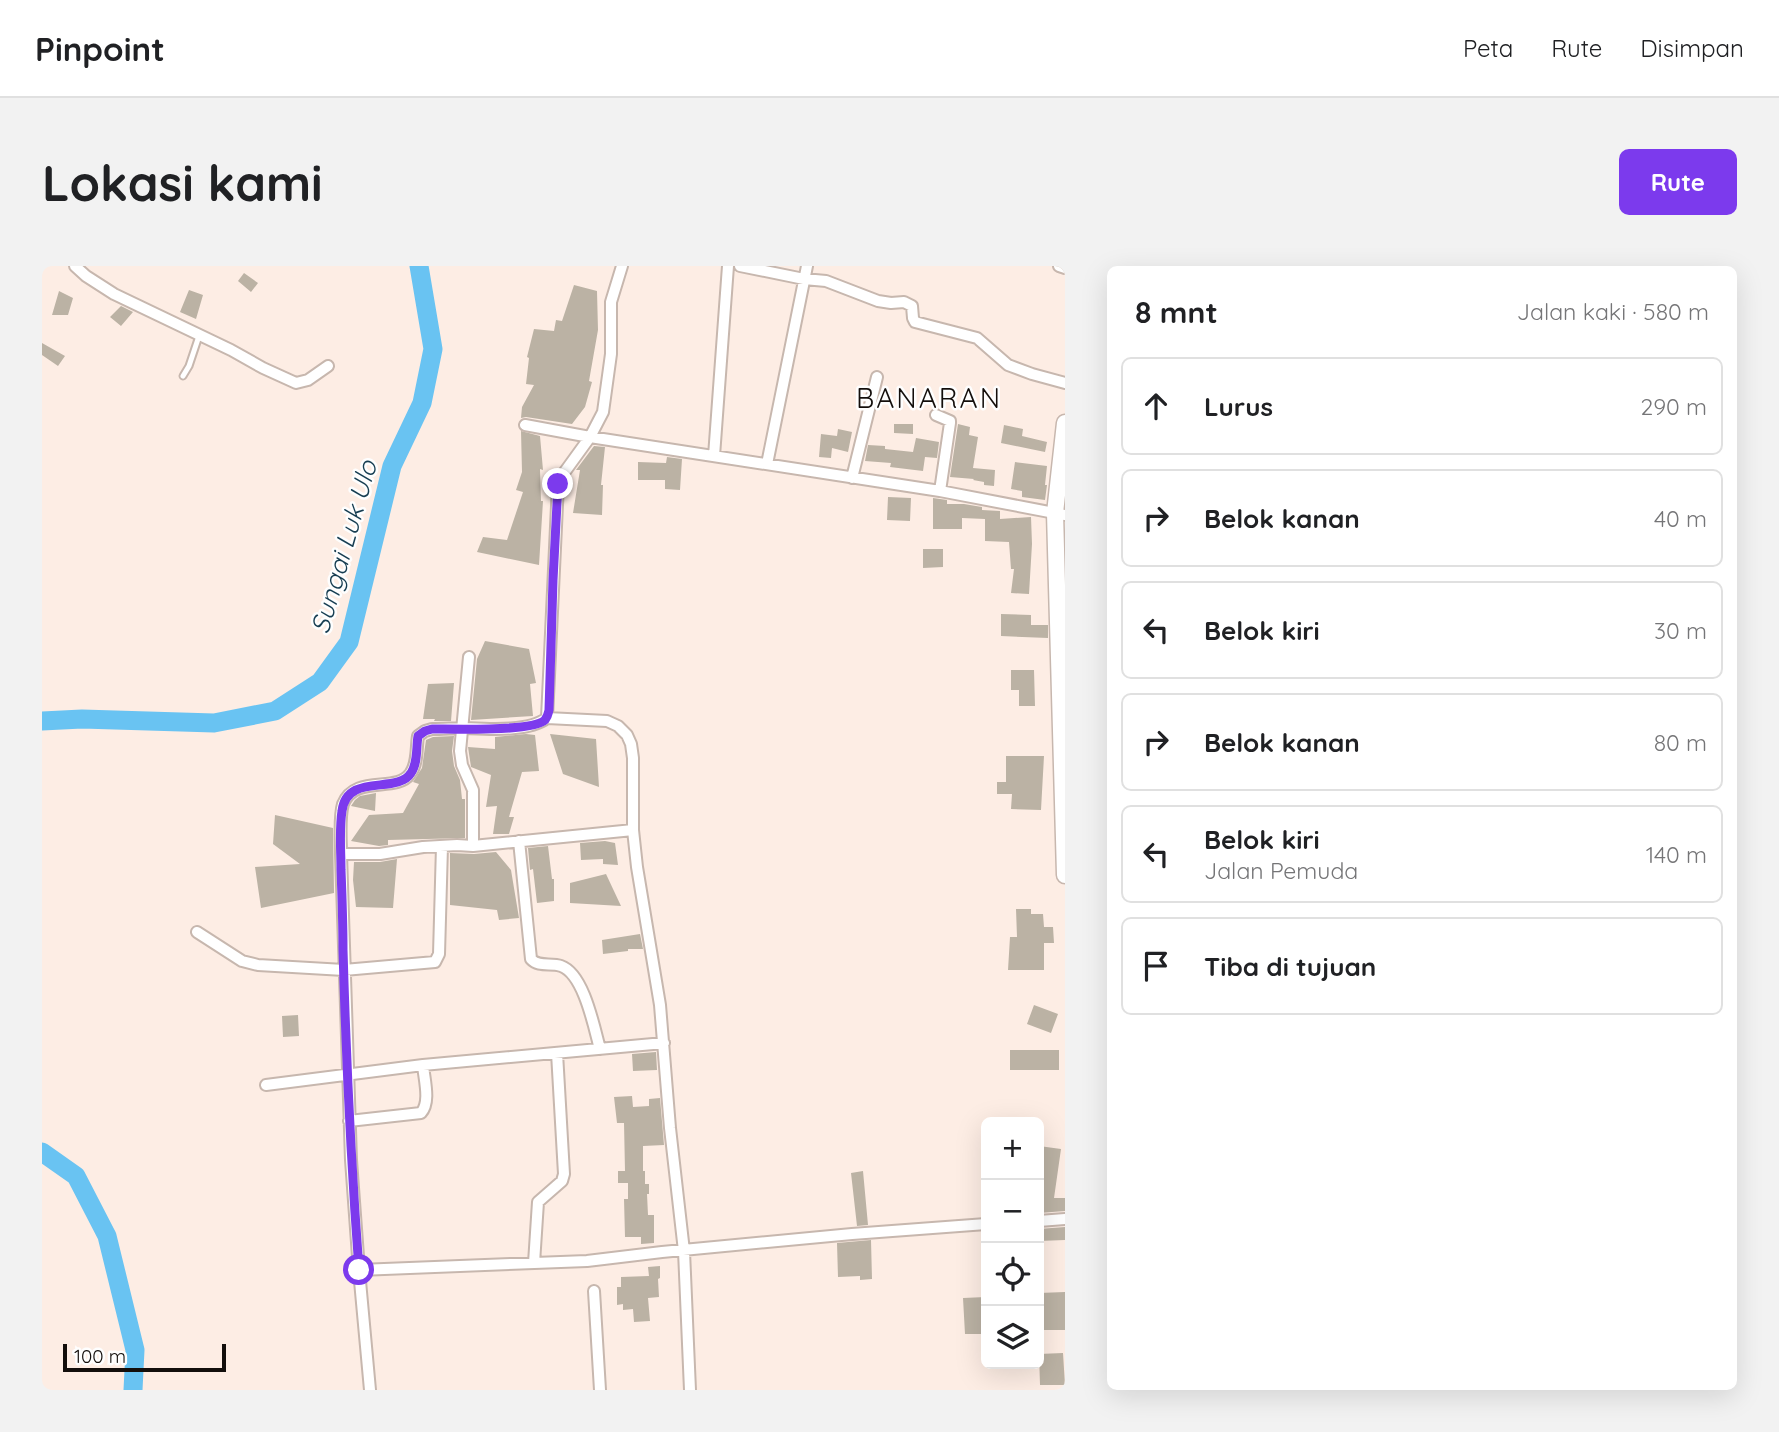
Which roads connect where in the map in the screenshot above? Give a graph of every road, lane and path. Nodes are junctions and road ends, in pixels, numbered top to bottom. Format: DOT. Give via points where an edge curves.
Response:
graph roads {
  1 [pos="75,266"];
  2 [pos="622,266"];
  3 [pos="728,266"];
  4 [pos="740,266"];
  5 [pos="807,266"];
  6 [pos="1059,266"];
  7 [pos="1065,268"];
  8 [pos="804,279"];
  9 [pos="199,335"];
  10 [pos="328,366"];
  11 [pos="183,376"];
  12 [pos="877,377"];
  13 [pos="1065,383"];
  14 [pos="936,415"];
  15 [pos="1065,423"];
  16 [pos="525,425"];
  17 [pos="590,437"];
  18 [pos="715,456"];
  19 [pos="767,464"];
  20 [pos="852,478"];
  21 [pos="940,491"];
  22 [pos="1060,514"];
  23 [pos="469,657"];
  24 [pos="547,718"];
  25 [pos="462,728"];
  26 [pos="633,830"];
  27 [pos="519,841"];
  28 [pos="442,846"];
  29 [pos="473,846"];
  30 [pos="341,854"];
  31 [pos="1065,875"];
  32 [pos="197,932"];
  33 [pos="344,970"];
  34 [pos="664,1043"];
  35 [pos="600,1049"];
  36 [pos="557,1053"];
  37 [pos="423,1065"];
  38 [pos="347,1076"];
  39 [pos="266,1085"];
  40 [pos="349,1121"];
  41 [pos="1065,1219"];
  42 [pos="1044,1221"];
  43 [pos="981,1224"];
  44 [pos="684,1251"];
  45 [pos="534,1263"];
  46 [pos="359,1270"];
  47 [pos="594,1291"];
  48 [pos="370,1390"];
  49 [pos="600,1390"];
  50 [pos="690,1390"];
  1 -- 9 [label="street" via="114,294"];
  2 -- 17 [label="street" via="611,302 611,354 603,412"];
  3 -- 18 [label="street"];
  4 -- 8 [label="street"];
  5 -- 8 [label="street"];
  6 -- 7 [label="street"];
  8 -- 13 [label="street" via="826,281 878,301 904,302 912,306 915,322 977,338 1008,365"];
  8 -- 19 [label="street"];
  9 -- 10 [label="street" via="296,383"];
  9 -- 11 [label="lane"];
  12 -- 20 [label="street"];
  14 -- 21 [label="street" via="950,423"];
  15 -- 22 [label="main road"];
  16 -- 17 [label="street"];
  17 -- 18 [label="street"];
  17 -- 24 [label="street" via="558,484"];
  18 -- 19 [label="street"];
  19 -- 20 [label="street"];
  20 -- 21 [label="street"];
  21 -- 22 [label="street"];
  22 -- 31 [label="main road"];
  23 -- 25 [label="street"];
  24 -- 25 [label="street" via="525,726"];
  24 -- 26 [label="street" via="607,721 627,735 633,758"];
  25 -- 29 [label="street" via="460,758 473,790"];
  25 -- 30 [label="street" via="425,731 418,736 416,760 406,778 358,789 349,796 342,811"];
  26 -- 27 [label="street"];
  26 -- 34 [label="street"];
  27 -- 29 [label="street"];
  27 -- 35 [label="street" via="530,959 564,966 570,972 589,1006"];
  28 -- 29 [label="street"];
  28 -- 30 [label="street"];
  28 -- 33 [label="street" via="439,954 435,962"];
  30 -- 33 [label="street"];
  32 -- 33 [label="street" via="242,961"];
  33 -- 38 [label="street"];
  34 -- 35 [label="street"];
  34 -- 44 [label="street"];
  35 -- 36 [label="street"];
  36 -- 37 [label="street"];
  36 -- 45 [label="street" via="564,1174 538,1202"];
  37 -- 38 [label="street"];
  37 -- 40 [label="street" via="426,1099 421,1113"];
  38 -- 39 [label="street"];
  38 -- 40 [label="street"];
  40 -- 46 [label="street"];
  41 -- 42 [label="street"];
  43 -- 44 [label="street"];
  44 -- 45 [label="street"];
  44 -- 50 [label="street"];
  45 -- 46 [label="street"];
  46 -- 48 [label="street"];
  47 -- 49 [label="street"];
}
